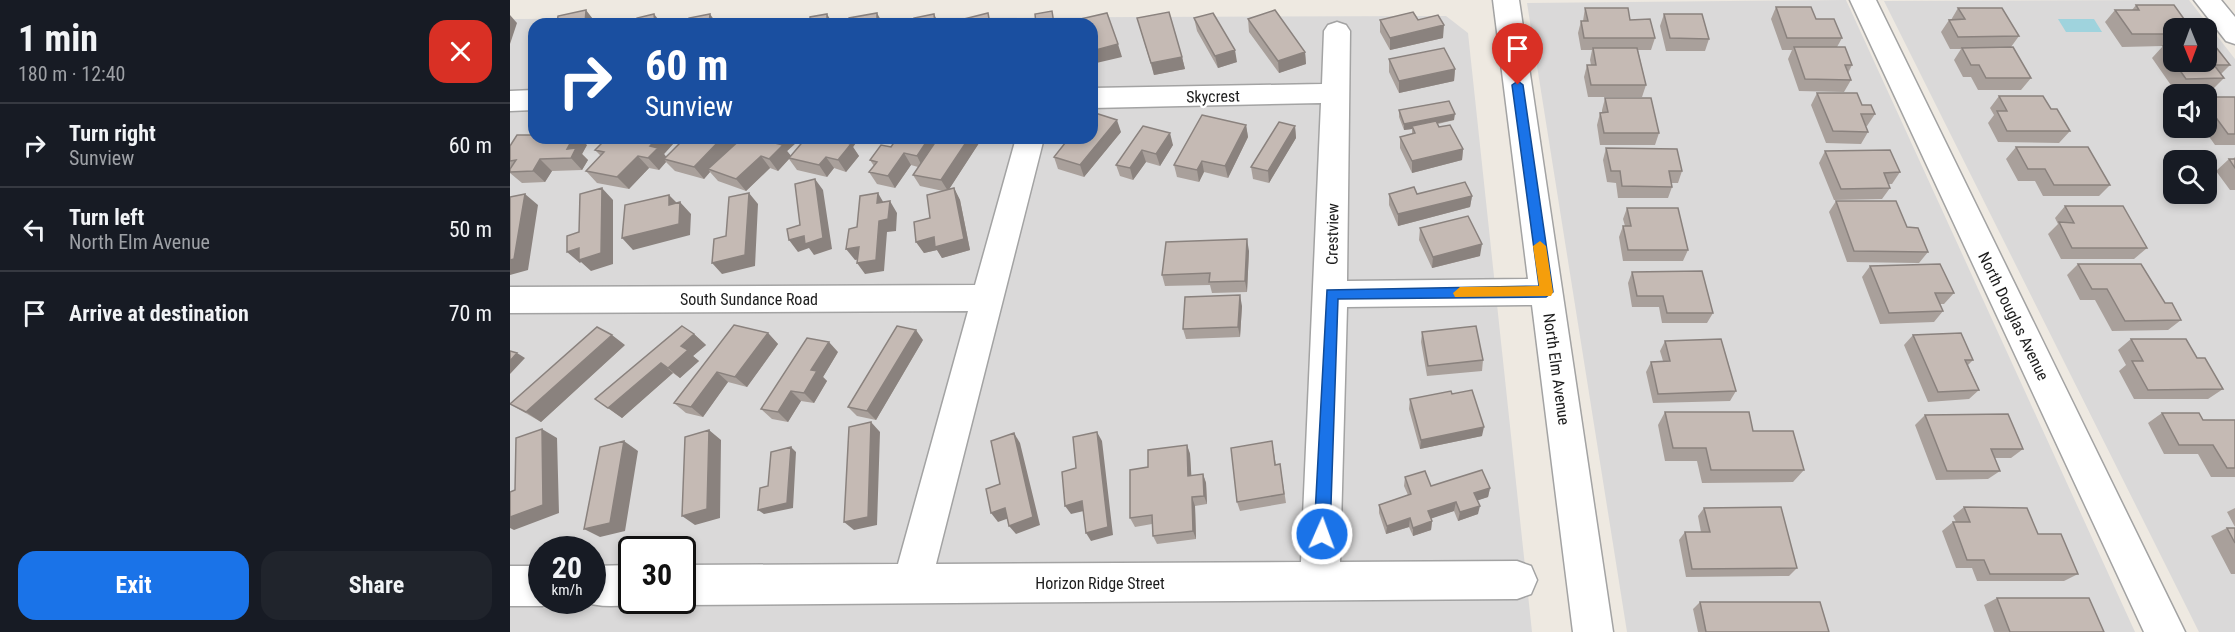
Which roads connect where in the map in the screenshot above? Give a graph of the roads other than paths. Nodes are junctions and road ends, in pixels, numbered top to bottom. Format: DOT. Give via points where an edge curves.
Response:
graph roads {
  1 [pos="1506,0"];
  2 [pos="1863,0"];
  3 [pos="2207,0"];
  4 [pos="1337,31"];
  5 [pos="2235,35"];
  6 [pos="1334,93"];
  7 [pos="1098,98"];
  8 [pos="510,100"];
  9 [pos="528,100"];
  10 [pos="1028,144"];
  11 [pos="1546,292"];
  12 [pos="1331,294"];
  13 [pos="988,298"];
  14 [pos="510,300"];
  15 [pos="1517,580"];
  16 [pos="1320,582"];
  17 [pos="912,584"];
  18 [pos="696,585"];
  19 [pos="510,586"];
  20 [pos="528,586"];
  21 [pos="1593,632"];
  22 [pos="2165,632"];
  1 -- 11 [label="street, North Elm Avenue"];
  2 -- 22 [label="street, North Douglas Avenue"];
  3 -- 5 [label="street"];
  4 -- 6 [label="street, Crestview"];
  6 -- 7 [label="street, Skycrest"];
  6 -- 12 [label="street, Crestview"];
  8 -- 9 [label="street"];
  10 -- 13 [label="street"];
  11 -- 12 [label="street"];
  11 -- 21 [label="street, North Elm Avenue"];
  12 -- 16 [label="street, Crestview"];
  13 -- 14 [label="street, South Sundance Road"];
  13 -- 17 [label="street"];
  15 -- 16 [label="street, Horizon Ridge Street"];
  16 -- 17 [label="street, Horizon Ridge Street"];
  17 -- 18 [label="street, Horizon Ridge Street"];
  19 -- 20 [label="street"];
}
